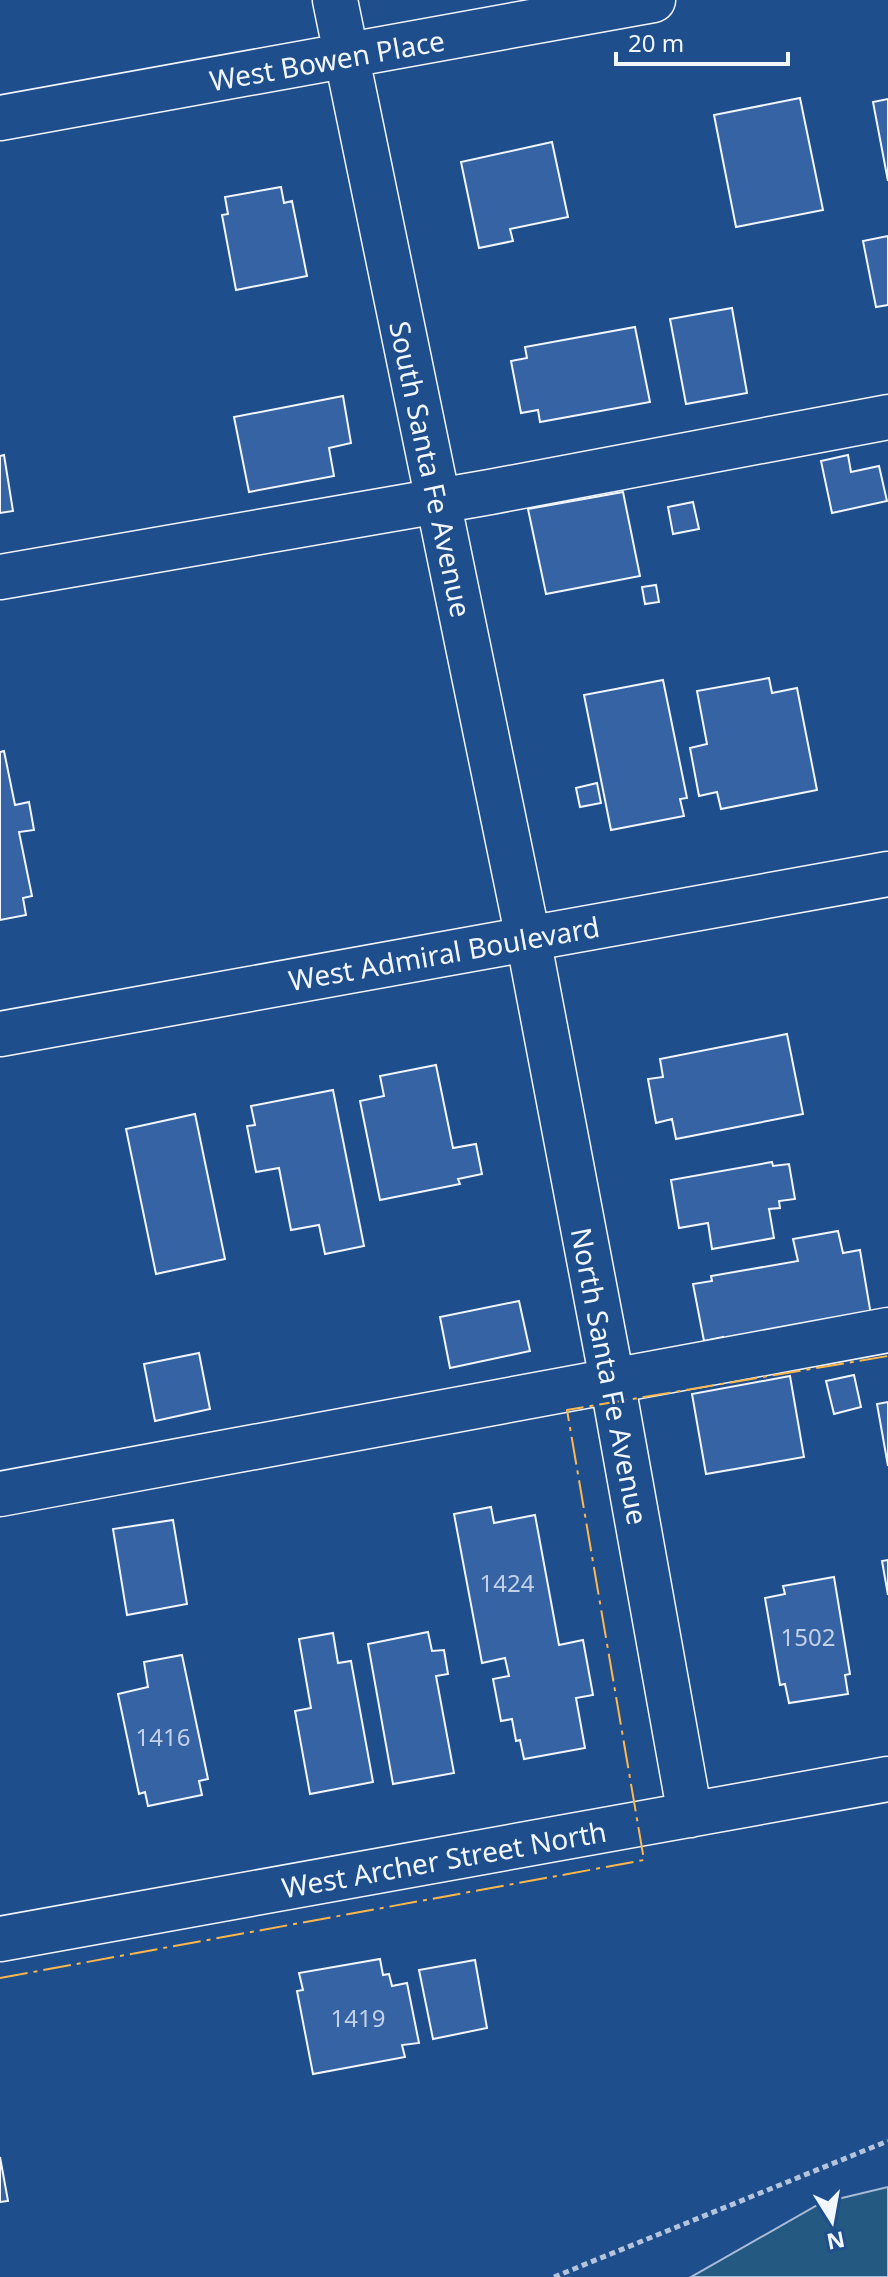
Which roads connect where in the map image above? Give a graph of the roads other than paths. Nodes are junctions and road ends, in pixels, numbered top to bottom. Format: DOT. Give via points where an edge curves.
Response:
graph roads {
  1 [pos="335,0"];
  2 [pos="653,0"];
  3 [pos="346,57"];
  4 [pos="0,118"];
  5 [pos="888,417"];
  6 [pos="437,501"];
  7 [pos="0,577"];
  8 [pos="888,874"];
  9 [pos="528,938"];
  10 [pos="0,1034"];
  11 [pos="888,1330"];
  12 [pos="612,1380"];
  13 [pos="0,1494"];
  14 [pos="888,1779"];
  15 [pos="690,1815"];
  16 [pos="0,1939"];
  1 -- 3 [label="street, South Santa Fe Avenue"];
  2 -- 3 [label="street, West Bowen Place"];
  3 -- 4 [label="street, West Bowen Place"];
  3 -- 6 [label="street, South Santa Fe Avenue"];
  5 -- 6 [label="street"];
  6 -- 7 [label="street"];
  6 -- 9 [label="street, South Santa Fe Avenue"];
  8 -- 9 [label="street, West Admiral Boulevard"];
  9 -- 10 [label="street, West Admiral Boulevard"];
  9 -- 12 [label="street, North Santa Fe Avenue"];
  11 -- 12 [label="street"];
  12 -- 13 [label="street"];
  12 -- 15 [label="street, North Santa Fe Avenue"];
  14 -- 15 [label="street, West Archer Street North"];
  15 -- 16 [label="street, West Archer Street North"];
}
